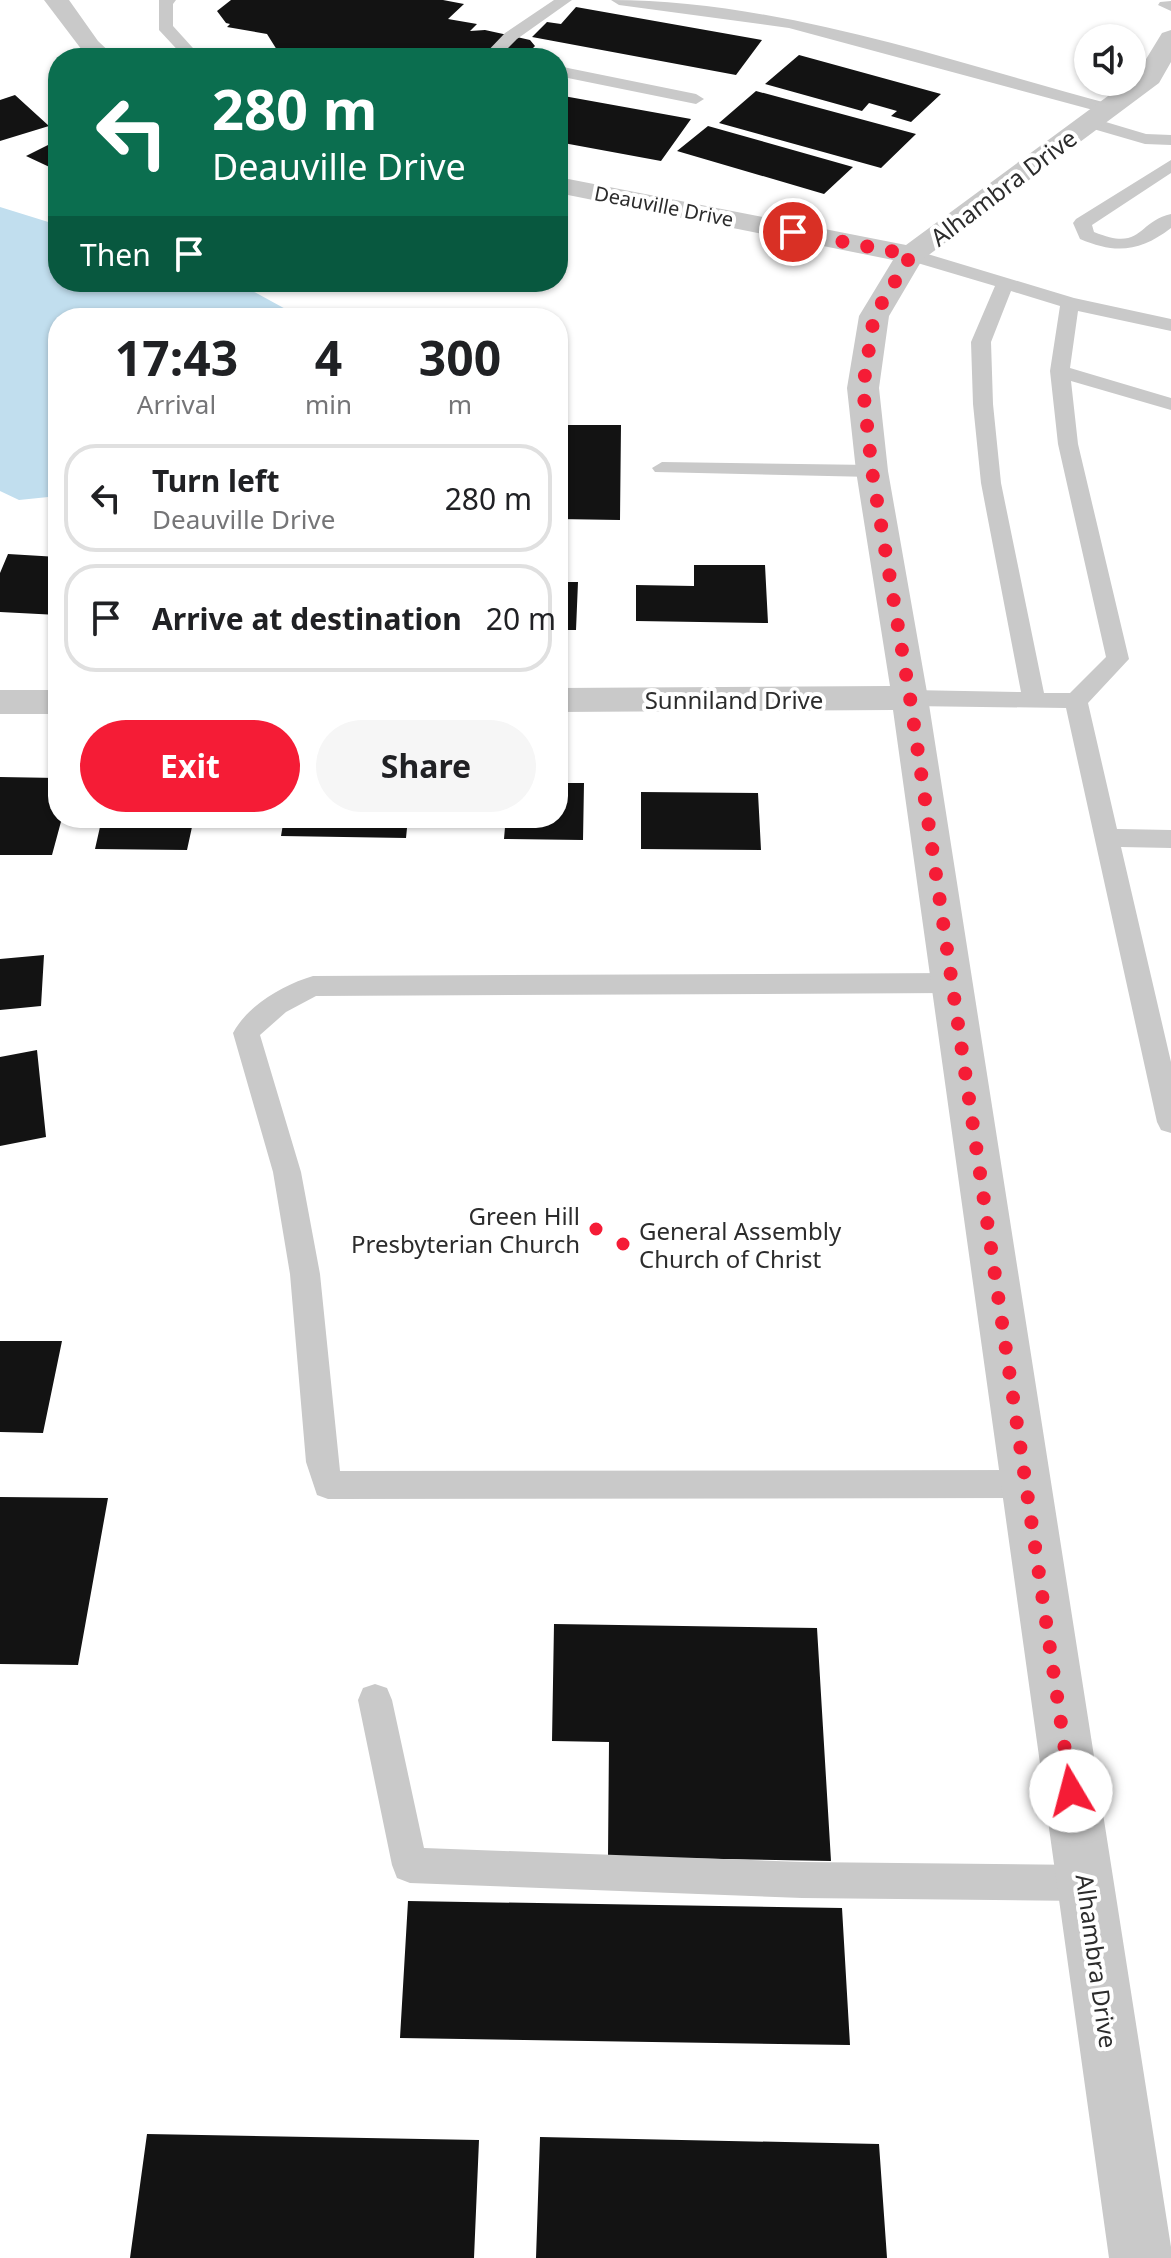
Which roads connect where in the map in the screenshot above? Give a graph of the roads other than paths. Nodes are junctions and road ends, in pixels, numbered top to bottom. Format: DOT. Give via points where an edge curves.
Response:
graph roads {
  1 [pos="56,0"];
  2 [pos="168,0"];
  3 [pos="564,0"];
  4 [pos="619,0"];
  5 [pos="787,0"];
  6 [pos="790,23"];
  7 [pos="1171,38"];
  8 [pos="91,48"];
  9 [pos="185,48"];
  10 [pos="500,48"];
  11 [pos="568,73"];
  12 [pos="696,99"];
  13 [pos="1099,116"];
  14 [pos="1171,140"];
  15 [pos="1171,165"];
  16 [pos="568,187"];
  17 [pos="1171,219"];
  18 [pos="911,255"];
  19 [pos="1005,284"];
  20 [pos="1070,303"];
  21 [pos="1171,325"];
  22 [pos="1060,371"];
  23 [pos="1171,404"];
  24 [pos="662,468"];
  25 [pos="872,471"];
  26 [pos="910,698"];
  27 [pos="568,700"];
  28 [pos="1034,700"];
  29 [pos="1076,701"];
  30 [pos="0,702"];
  31 [pos="48,702"];
  32 [pos="1106,838"];
  33 [pos="1171,839"];
  34 [pos="951,983"];
  35 [pos="1171,1122"];
  36 [pos="1026,1484"];
  37 [pos="375,1700"];
  38 [pos="1085,1883"];
  39 [pos="1141,2258"];
  1 -- 8 [label="street"];
  2 -- 9 [label="lane" via="165,27"];
  3 -- 10 [label="lane"];
  4 -- 6 [label="lane"];
  5 -- 6 [label="lane"];
  6 -- 13 [label="lane"];
  7 -- 13 [label="street, Alhambra Drive" via="1150,77"];
  11 -- 12 [label="lane"];
  13 -- 14 [label="lane" via="1145,139"];
  13 -- 18 [label="street, Alhambra Drive"];
  15 -- 17 [label="lane" via="1082,223 1086,235 1123,247 1142,242"];
  16 -- 18 [label="street, Deauville Drive"];
  18 -- 19 [label="lane"];
  18 -- 25 [label="street, Alhambra Drive" via="874,316 863,388"];
  19 -- 20 [label="lane"];
  19 -- 28 [label="lane" via="981,342 983,404 991,483"];
  20 -- 21 [label="lane"];
  20 -- 22 [label="lane"];
  22 -- 23 [label="lane"];
  22 -- 29 [label="lane" via="1068,444 1118,659"];
  24 -- 25 [label="lane"];
  25 -- 26 [label="street, Alhambra Drive"];
  26 -- 27 [label="street, Sunniland Drive"];
  26 -- 28 [label="lane"];
  26 -- 34 [label="street, Alhambra Drive"];
  28 -- 29 [label="lane"];
  29 -- 32 [label="lane"];
  30 -- 31 [label="street"];
  32 -- 33 [label="lane"];
  32 -- 35 [label="lane"];
  34 -- 36 [label="street, Alhambra Drive"];
  34 -- 36 [label="lane" via="313,986 273,1007 246,1033 287,1172 305,1274 328,1485"];
  36 -- 38 [label="street, Alhambra Drive"];
  37 -- 38 [label="lane" via="410,1865 802,1880"];
  38 -- 39 [label="street, Alhambra Drive"];
}
